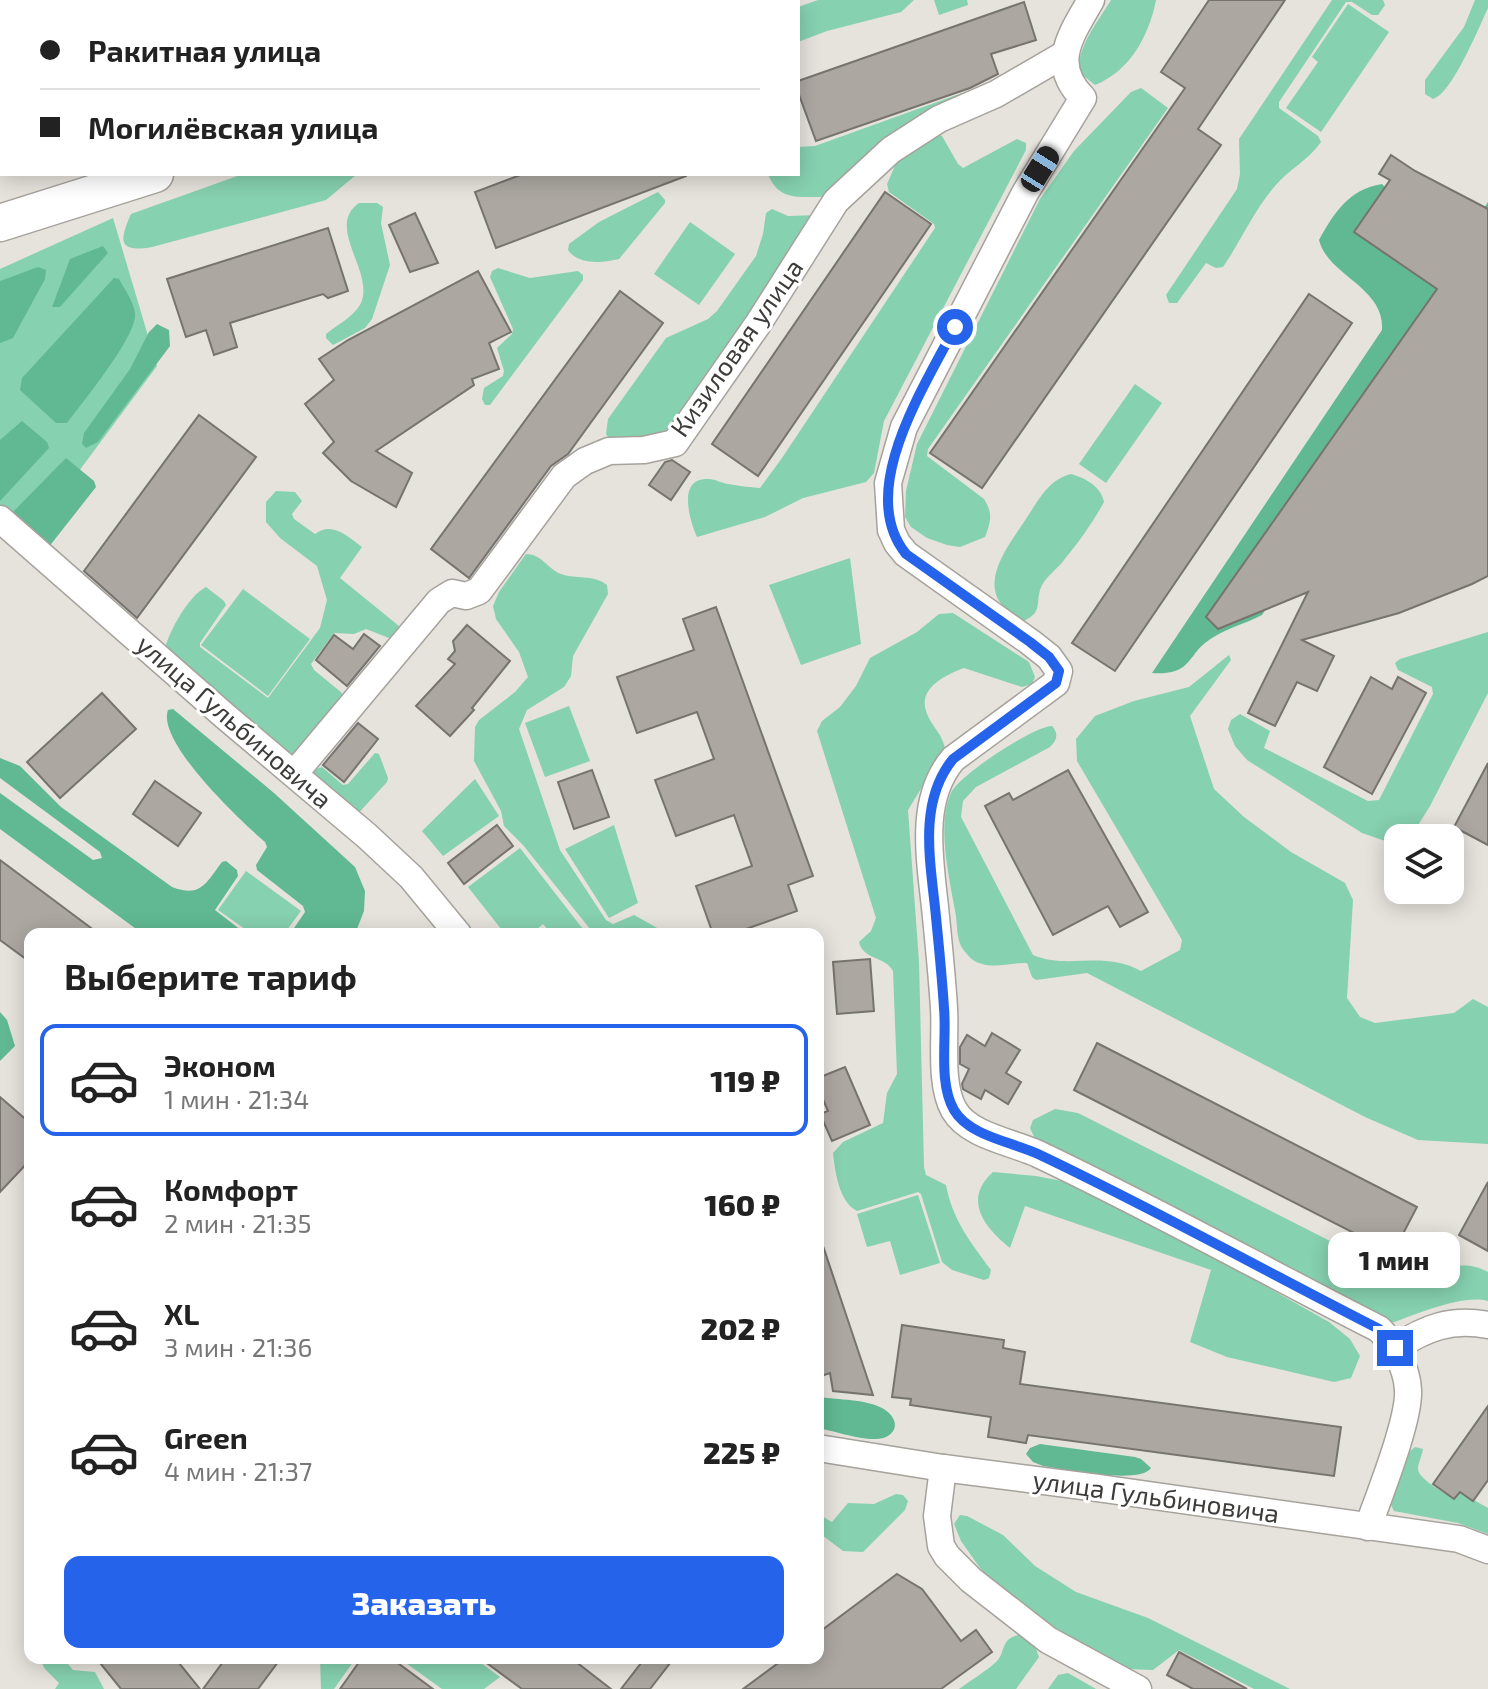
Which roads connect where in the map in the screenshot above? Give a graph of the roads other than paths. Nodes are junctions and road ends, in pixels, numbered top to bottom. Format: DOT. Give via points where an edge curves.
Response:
graph roads {
  1 [pos="1091,0"];
  2 [pos="1065,54"];
  3 [pos="149,176"];
  4 [pos="0,223"];
  5 [pos="0,519"];
  6 [pos="294,774"];
  7 [pos="453,928"];
  8 [pos="1488,1325"];
  9 [pos="1395,1348"];
  10 [pos="824,1449"];
  11 [pos="943,1468"];
  12 [pos="1368,1527"];
  13 [pos="1488,1550"];
  14 [pos="1138,1689"];
  1 -- 2 [label="street"];
  2 -- 6 [label="street, Кизиловая улица" via="939,119 891,150 858,180 836,201 675,443 609,451 564,476 479,591 466,596 452,593 439,601"];
  2 -- 9 [label="street" via="1065,71 1083,98 1025,193 913,408 888,483 891,530 906,554 1030,642 1059,671 1056,683 953,759 935,788 928,833 948,1096 961,1121 1186,1227 1379,1329"];
  3 -- 4 [label="main road"];
  5 -- 6 [label="street, улица Гульбиновича"];
  6 -- 7 [label="street, улица Гульбиновича" via="411,877"];
  8 -- 9 [label="street" via="1440,1324"];
  9 -- 12 [label="street" via="1409,1390"];
  10 -- 11 [label="street, улица Гульбиновича"];
  11 -- 12 [label="street, улица Гульбиновича"];
  11 -- 14 [label="street" via="937,1516 947,1556 1048,1640"];
  12 -- 13 [label="street, улица Гульбиновича" via="1459,1539"];
}
